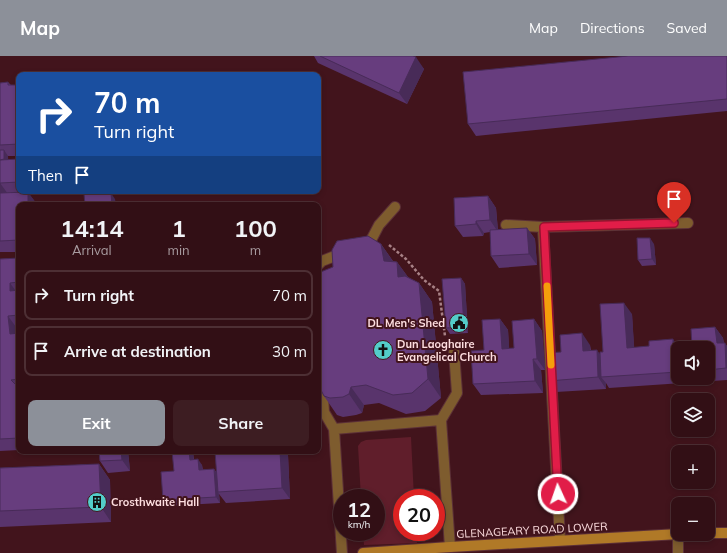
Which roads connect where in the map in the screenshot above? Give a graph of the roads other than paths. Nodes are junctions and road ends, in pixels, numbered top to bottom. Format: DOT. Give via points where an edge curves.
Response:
graph roads {
  1 [pos="395,207"];
  2 [pos="688,223"];
  3 [pos="506,225"];
  4 [pos="544,227"];
  5 [pos="321,262"];
  6 [pos="454,352"];
  7 [pos="321,373"];
  8 [pos="440,420"];
  9 [pos="334,429"];
  10 [pos="727,533"];
  11 [pos="671,534"];
  12 [pos="715,534"];
  13 [pos="560,540"];
  14 [pos="678,541"];
  15 [pos="450,547"];
  16 [pos="342,553"];
  17 [pos="363,553"];
  18 [pos="678,553"];
  1 -- 5 [label="street" via="379,225 368,246 342,252"];
  2 -- 4 [label="street"];
  3 -- 4 [label="street"];
  4 -- 13 [label="street"];
  6 -- 8 [label="street" via="457,393"];
  7 -- 9 [label="street" via="324,412"];
  8 -- 9 [label="street"];
  8 -- 15 [label="street"];
  9 -- 16 [label="street"];
  10 -- 12 [label="main road"];
  11 -- 13 [label="main road, GLENAGEARY ROAD LOWER"];
  13 -- 15 [label="main road, GLENAGEARY ROAD LOWER"];
  14 -- 18 [label="street"];
  15 -- 17 [label="main road, GLENAGEARY ROAD LOWER"];
}
